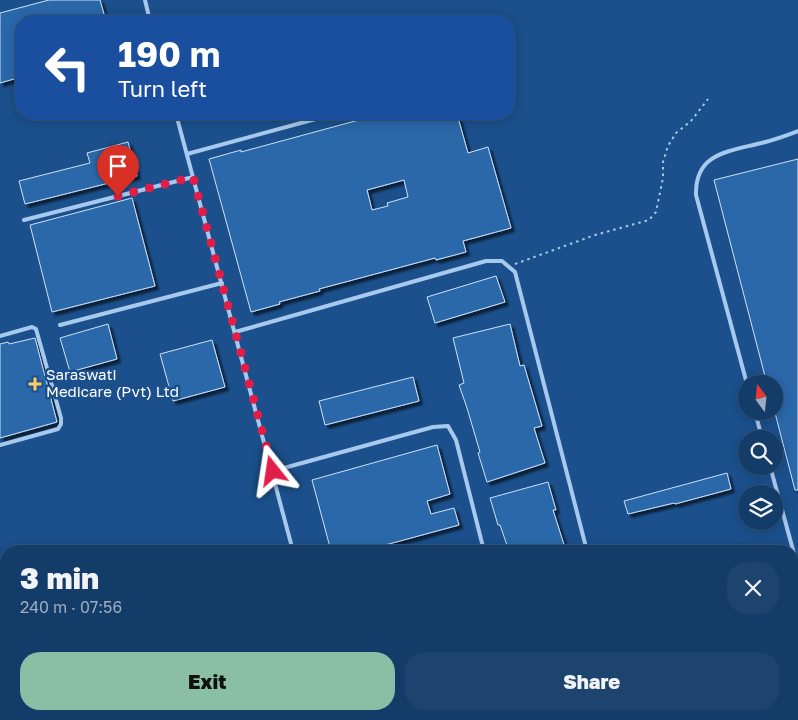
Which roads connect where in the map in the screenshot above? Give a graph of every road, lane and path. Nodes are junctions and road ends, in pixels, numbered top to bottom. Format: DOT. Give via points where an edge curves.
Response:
graph roads {
  1 [pos="145,0"];
  2 [pos="149,15"];
  3 [pos="708,99"];
  4 [pos="178,120"];
  5 [pos="312,120"];
  6 [pos="798,132"];
  7 [pos="186,154"];
  8 [pos="193,177"];
  9 [pos="24,220"];
  10 [pos="508,267"];
  11 [pos="222,283"];
  12 [pos="60,325"];
  13 [pos="235,332"];
  14 [pos="0,336"];
  15 [pos="745,375"];
  16 [pos="0,445"];
  17 [pos="273,471"];
  18 [pos="772,475"];
  19 [pos="292,545"];
  20 [pos="482,545"];
  21 [pos="585,545"];
  22 [pos="792,545"];
  1 -- 2 [label="lane"];
  3 -- 10 [label="path" via="668,146 656,212 649,220 595,235"];
  4 -- 7 [label="lane"];
  5 -- 7 [label="lane"];
  6 -- 15 [label="lane" via="710,159 696,183 696,195"];
  7 -- 8 [label="lane"];
  8 -- 9 [label="lane"];
  8 -- 11 [label="lane"];
  10 -- 13 [label="lane" via="502,261 486,261"];
  10 -- 21 [label="lane" via="514,272"];
  11 -- 12 [label="lane"];
  11 -- 13 [label="lane"];
  13 -- 17 [label="lane"];
  14 -- 16 [label="lane" via="32,327 39,333 61,418 58,429"];
  17 -- 19 [label="lane"];
  17 -- 20 [label="lane" via="433,427 448,426 456,440"];
  18 -- 22 [label="lane"];
}
